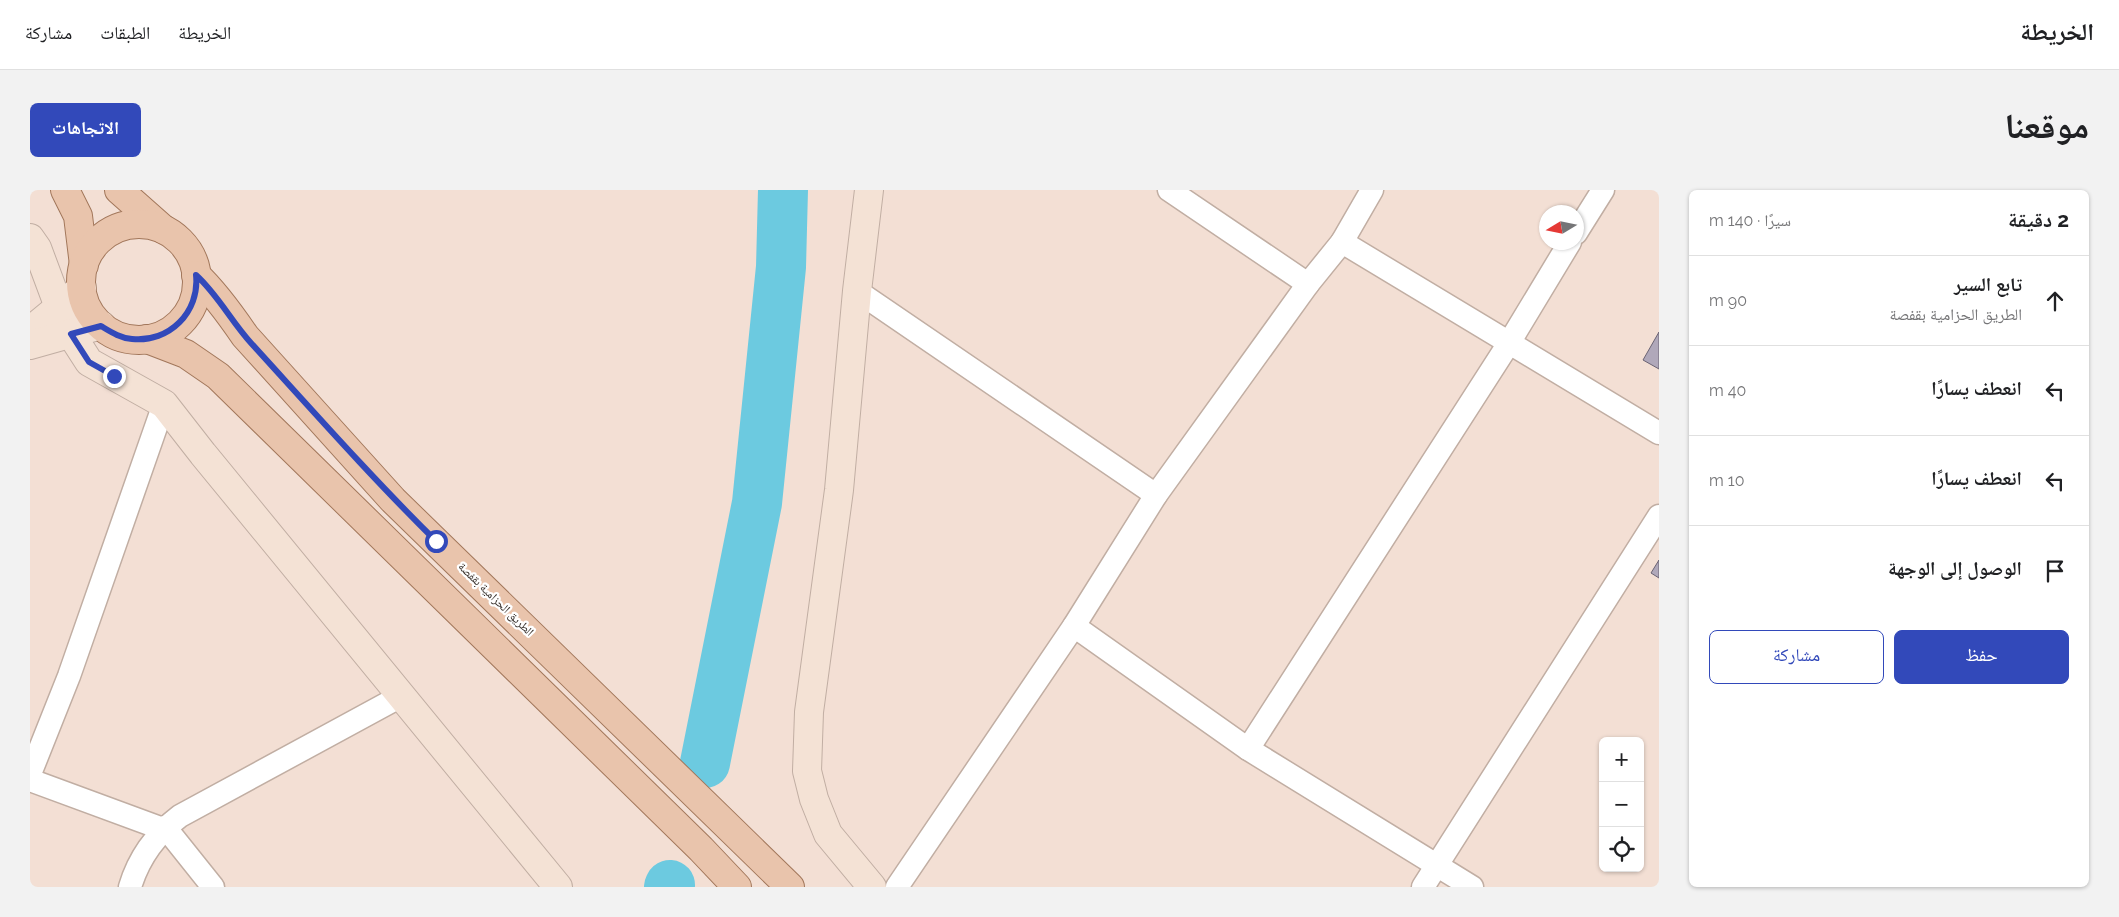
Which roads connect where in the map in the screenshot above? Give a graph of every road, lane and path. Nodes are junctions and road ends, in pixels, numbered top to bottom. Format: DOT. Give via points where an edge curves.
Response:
graph roads {
  1 [pos="65,190"];
  2 [pos="119,190"];
  3 [pos="869,190"];
  4 [pos="1169,190"];
  5 [pos="1372,190"];
  6 [pos="1603,190"];
  7 [pos="1584,220"];
  8 [pos="163,229"];
  9 [pos="30,238"];
  10 [pos="1342,242"];
  11 [pos="1565,250"];
  12 [pos="196,275"];
  13 [pos="83,277"];
  14 [pos="1308,284"];
  15 [pos="857,291"];
  16 [pos="58,307"];
  17 [pos="101,326"];
  18 [pos="30,331"];
  19 [pos="71,334"];
  20 [pos="147,339"];
  21 [pos="1508,343"];
  22 [pos="30,345"];
  23 [pos="164,404"];
  24 [pos="1659,433"];
  25 [pos="1156,495"];
  26 [pos="1659,516"];
  27 [pos="1074,626"];
  28 [pos="401,696"];
  29 [pos="1248,749"];
  30 [pos="30,774"];
  31 [pos="30,780"];
  32 [pos="164,828"];
  33 [pos="1437,866"];
  34 [pos="130,887"];
  35 [pos="213,887"];
  36 [pos="558,887"];
  37 [pos="737,887"];
  38 [pos="790,887"];
  39 [pos="872,887"];
  40 [pos="897,887"];
  41 [pos="1423,887"];
  42 [pos="1472,887"];
  1 -- 13 [label="main road" via="78,216"];
  2 -- 8 [label="main road"];
  3 -- 15 [label="street"];
  4 -- 14 [label="street"];
  5 -- 10 [label="street"];
  6 -- 7 [label="street"];
  8 -- 12 [label="main road" via="188,250"];
  8 -- 13 [label="main road" via="147,224 130,224 115,229 90,250"];
  9 -- 16 [label="street" via="37,248"];
  10 -- 14 [label="street"];
  10 -- 21 [label="street"];
  11 -- 21 [label="street"];
  12 -- 20 [label="main road" via="194,298 187,313 177,326 163,335"];
  12 -- 38 [label="main road, الطريق الحزامية بقفصة" via="209,287 245,336 393,500"];
  13 -- 16 [label="street"];
  13 -- 17 [label="main road" via="90,313"];
  14 -- 25 [label="street"];
  15 -- 25 [label="street"];
  15 -- 39 [label="street" via="840,490 809,712 807,771 828,834"];
  16 -- 18 [label="street"];
  16 -- 19 [label="street"];
  17 -- 19 [label="street"];
  17 -- 20 [label="main road" via="131,339"];
  19 -- 22 [label="street"];
  19 -- 23 [label="street" via="89,362"];
  20 -- 37 [label="main road" via="186,354 218,376"];
  21 -- 24 [label="street"];
  21 -- 29 [label="street"];
  23 -- 28 [label="street"];
  23 -- 30 [label="street" via="69,676"];
  25 -- 27 [label="street"];
  26 -- 33 [label="street"];
  27 -- 29 [label="street"];
  27 -- 40 [label="street"];
  28 -- 32 [label="street" via="196,806"];
  28 -- 36 [label="street"];
  29 -- 33 [label="street"];
  31 -- 32 [label="street"];
  32 -- 34 [label="street" via="136,867"];
  32 -- 35 [label="street"];
  33 -- 41 [label="street"];
  33 -- 42 [label="street"];
}
